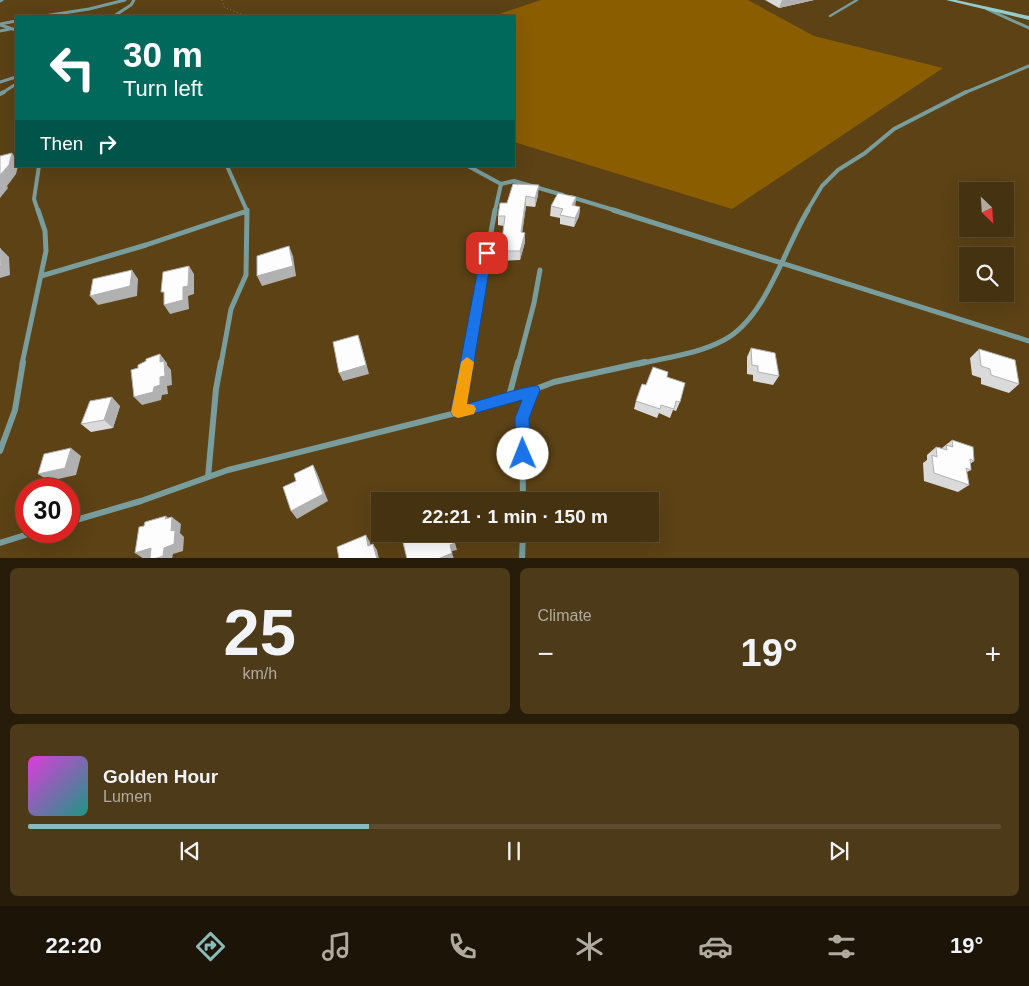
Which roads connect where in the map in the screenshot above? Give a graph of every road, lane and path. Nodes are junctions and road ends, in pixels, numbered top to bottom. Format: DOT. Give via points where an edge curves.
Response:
graph roads {
  1 [pos="125,0"];
  2 [pos="134,0"];
  3 [pos="222,0"];
  4 [pos="857,0"];
  5 [pos="949,0"];
  6 [pos="985,8"];
  7 [pos="50,15"];
  8 [pos="116,15"];
  9 [pos="244,15"];
  10 [pos="830,16"];
  11 [pos="1029,18"];
  12 [pos="15,21"];
  13 [pos="0,25"];
  14 [pos="1029,28"];
  15 [pos="15,29"];
  16 [pos="0,31"];
  17 [pos="1029,66"];
  18 [pos="15,77"];
  19 [pos="0,82"];
  20 [pos="15,85"];
  21 [pos="0,94"];
  22 [pos="39,167"];
  23 [pos="227,167"];
  24 [pos="470,167"];
  25 [pos="501,184"];
  26 [pos="247,211"];
  27 [pos="780,263"];
  28 [pos="540,270"];
  29 [pos="41,276"];
  30 [pos="1029,341"];
  31 [pos="533,390"];
  32 [pos="508,400"];
  33 [pos="458,412"];
  34 [pos="0,451"];
  35 [pos="208,477"];
  36 [pos="523,492"];
  37 [pos="80,519"];
  38 [pos="15,538"];
  39 [pos="0,542"];
  40 [pos="523,542"];
  41 [pos="522,558"];
  1 -- 7 [label="street"];
  2 -- 8 [label="street"];
  3 -- 9 [label="path" via="224,7"];
  4 -- 10 [label="lane"];
  5 -- 6 [label="street"];
  6 -- 11 [label="street"];
  6 -- 14 [label="street"];
  12 -- 13 [label="street"];
  13 -- 15 [label="street"];
  15 -- 16 [label="street"];
  17 -- 27 [label="street" via="969,90 894,129 838,170 822,186"];
  18 -- 19 [label="street"];
  20 -- 21 [label="street"];
  22 -- 29 [label="street" via="34,198 45,231 46,251"];
  23 -- 26 [label="street"];
  24 -- 25 [label="street"];
  25 -- 27 [label="street" via="514,181 532,185"];
  25 -- 33 [label="street"];
  26 -- 29 [label="street" via="146,246"];
  26 -- 35 [label="street" via="246,275 231,310 216,389"];
  27 -- 30 [label="street"];
  27 -- 31 [label="street" via="758,307 742,328 725,340 702,350 554,382"];
  28 -- 32 [label="street"];
  29 -- 34 [label="street" via="26,335 15,410"];
  31 -- 32 [label="street"];
  31 -- 36 [label="street" via="522,418"];
  32 -- 33 [label="street"];
  33 -- 35 [label="street"];
  35 -- 37 [label="street"];
  38 -- 39 [label="street"];
  40 -- 41 [label="street"];
}
